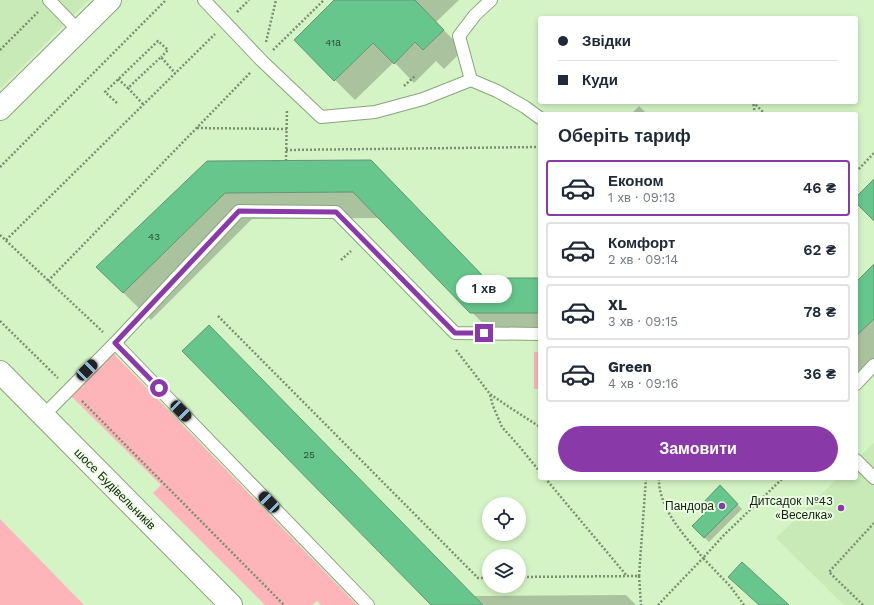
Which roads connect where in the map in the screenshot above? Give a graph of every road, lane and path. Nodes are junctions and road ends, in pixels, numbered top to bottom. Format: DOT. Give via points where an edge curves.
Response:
graph roads {
  1 [pos="49,0"];
  2 [pos="110,0"];
  3 [pos="166,0"];
  4 [pos="204,0"];
  5 [pos="249,0"];
  6 [pos="276,0"];
  7 [pos="324,0"];
  8 [pos="491,0"];
  9 [pos="226,23"];
  10 [pos="79,31"];
  11 [pos="0,50"];
  12 [pos="161,57"];
  13 [pos="262,61"];
  14 [pos="175,73"];
  15 [pos="416,76"];
  16 [pos="118,79"];
  17 [pos="471,80"];
  18 [pos="128,88"];
  19 [pos="402,88"];
  20 [pos="117,103"];
  21 [pos="143,104"];
  22 [pos="755,104"];
  23 [pos="287,108"];
  24 [pos="0,109"];
  25 [pos="763,112"];
  26 [pos="538,117"];
  27 [pos="196,128"];
  28 [pos="287,129"];
  29 [pos="538,147"];
  30 [pos="286,150"];
  31 [pos="874,153"];
  32 [pos="286,161"];
  33 [pos="0,167"];
  34 [pos="858,170"];
  35 [pos="0,235"];
  36 [pos="6,240"];
  37 [pos="48,281"];
  38 [pos="218,316"];
  39 [pos="0,320"];
  40 [pos="538,334"];
  41 [pos="115,343"];
  42 [pos="455,348"];
  43 [pos="874,365"];
  44 [pos="0,372"];
  45 [pos="858,382"];
  46 [pos="69,388"];
  47 [pos="490,394"];
  48 [pos="43,416"];
  49 [pos="538,426"];
  50 [pos="858,462"];
  51 [pos="538,470"];
  52 [pos="874,478"];
  53 [pos="547,480"];
  54 [pos="646,480"];
  55 [pos="659,480"];
  56 [pos="781,480"];
  57 [pos="874,523"];
  58 [pos="703,558"];
  59 [pos="627,576"];
  60 [pos="639,576"];
  61 [pos="482,578"];
  62 [pos="526,578"];
  63 [pos="231,605"];
  64 [pos="284,605"];
  65 [pos="368,605"];
  66 [pos="641,605"];
  67 [pos="658,605"];
  68 [pos="744,605"];
  69 [pos="863,605"];
  1 -- 10 [label="lane"];
  1 -- 11 [label="path"];
  2 -- 10 [label="main road"];
  3 -- 33 [label="path"];
  4 -- 9 [label="lane"];
  5 -- 9 [label="path"];
  6 -- 13 [label="path"];
  7 -- 13 [label="path"];
  8 -- 17 [label="lane" via="459,36"];
  9 -- 13 [label="lane"];
  9 -- 14 [label="path"];
  10 -- 24 [label="main road"];
  12 -- 14 [label="path"];
  12 -- 16 [label="path" via="168,50 158,40"];
  12 -- 18 [label="path"];
  13 -- 17 [label="lane" via="321,117 375,112 423,100"];
  13 -- 27 [label="path"];
  14 -- 21 [label="path"];
  15 -- 19 [label="path"];
  16 -- 18 [label="path"];
  16 -- 20 [label="path" via="105,92"];
  17 -- 26 [label="lane" via="497,91"];
  18 -- 21 [label="path"];
  21 -- 36 [label="path"];
  22 -- 25 [label="path"];
  23 -- 28 [label="path"];
  27 -- 28 [label="path"];
  27 -- 37 [label="path"];
  28 -- 30 [label="path"];
  29 -- 30 [label="path"];
  30 -- 32 [label="path"];
  31 -- 34 [label="path"];
  35 -- 36 [label="path"];
  36 -- 37 [label="path"];
  37 -- 41 [label="path"];
  38 -- 61 [label="path" via="478,578"];
  39 -- 46 [label="path"];
  40 -- 41 [label="lane" via="455,333 336,212 239,211"];
  41 -- 46 [label="lane"];
  41 -- 65 [label="lane"];
  42 -- 47 [label="path"];
  43 -- 45 [label="lane"];
  44 -- 48 [label="main road, шосе Будівельників"];
  46 -- 48 [label="lane"];
  46 -- 64 [label="path"];
  47 -- 49 [label="path"];
  47 -- 51 [label="path" via="502,427"];
  48 -- 63 [label="main road, шосе Будівельників"];
  50 -- 52 [label="lane"];
  53 -- 59 [label="path"];
  54 -- 60 [label="path"];
  55 -- 58 [label="path" via="668,513"];
  56 -- 58 [label="path"];
  57 -- 69 [label="path" via="829,572"];
  58 -- 67 [label="path"];
  58 -- 68 [label="path"];
  59 -- 60 [label="path"];
  59 -- 62 [label="path"];
  60 -- 66 [label="path"];
}
